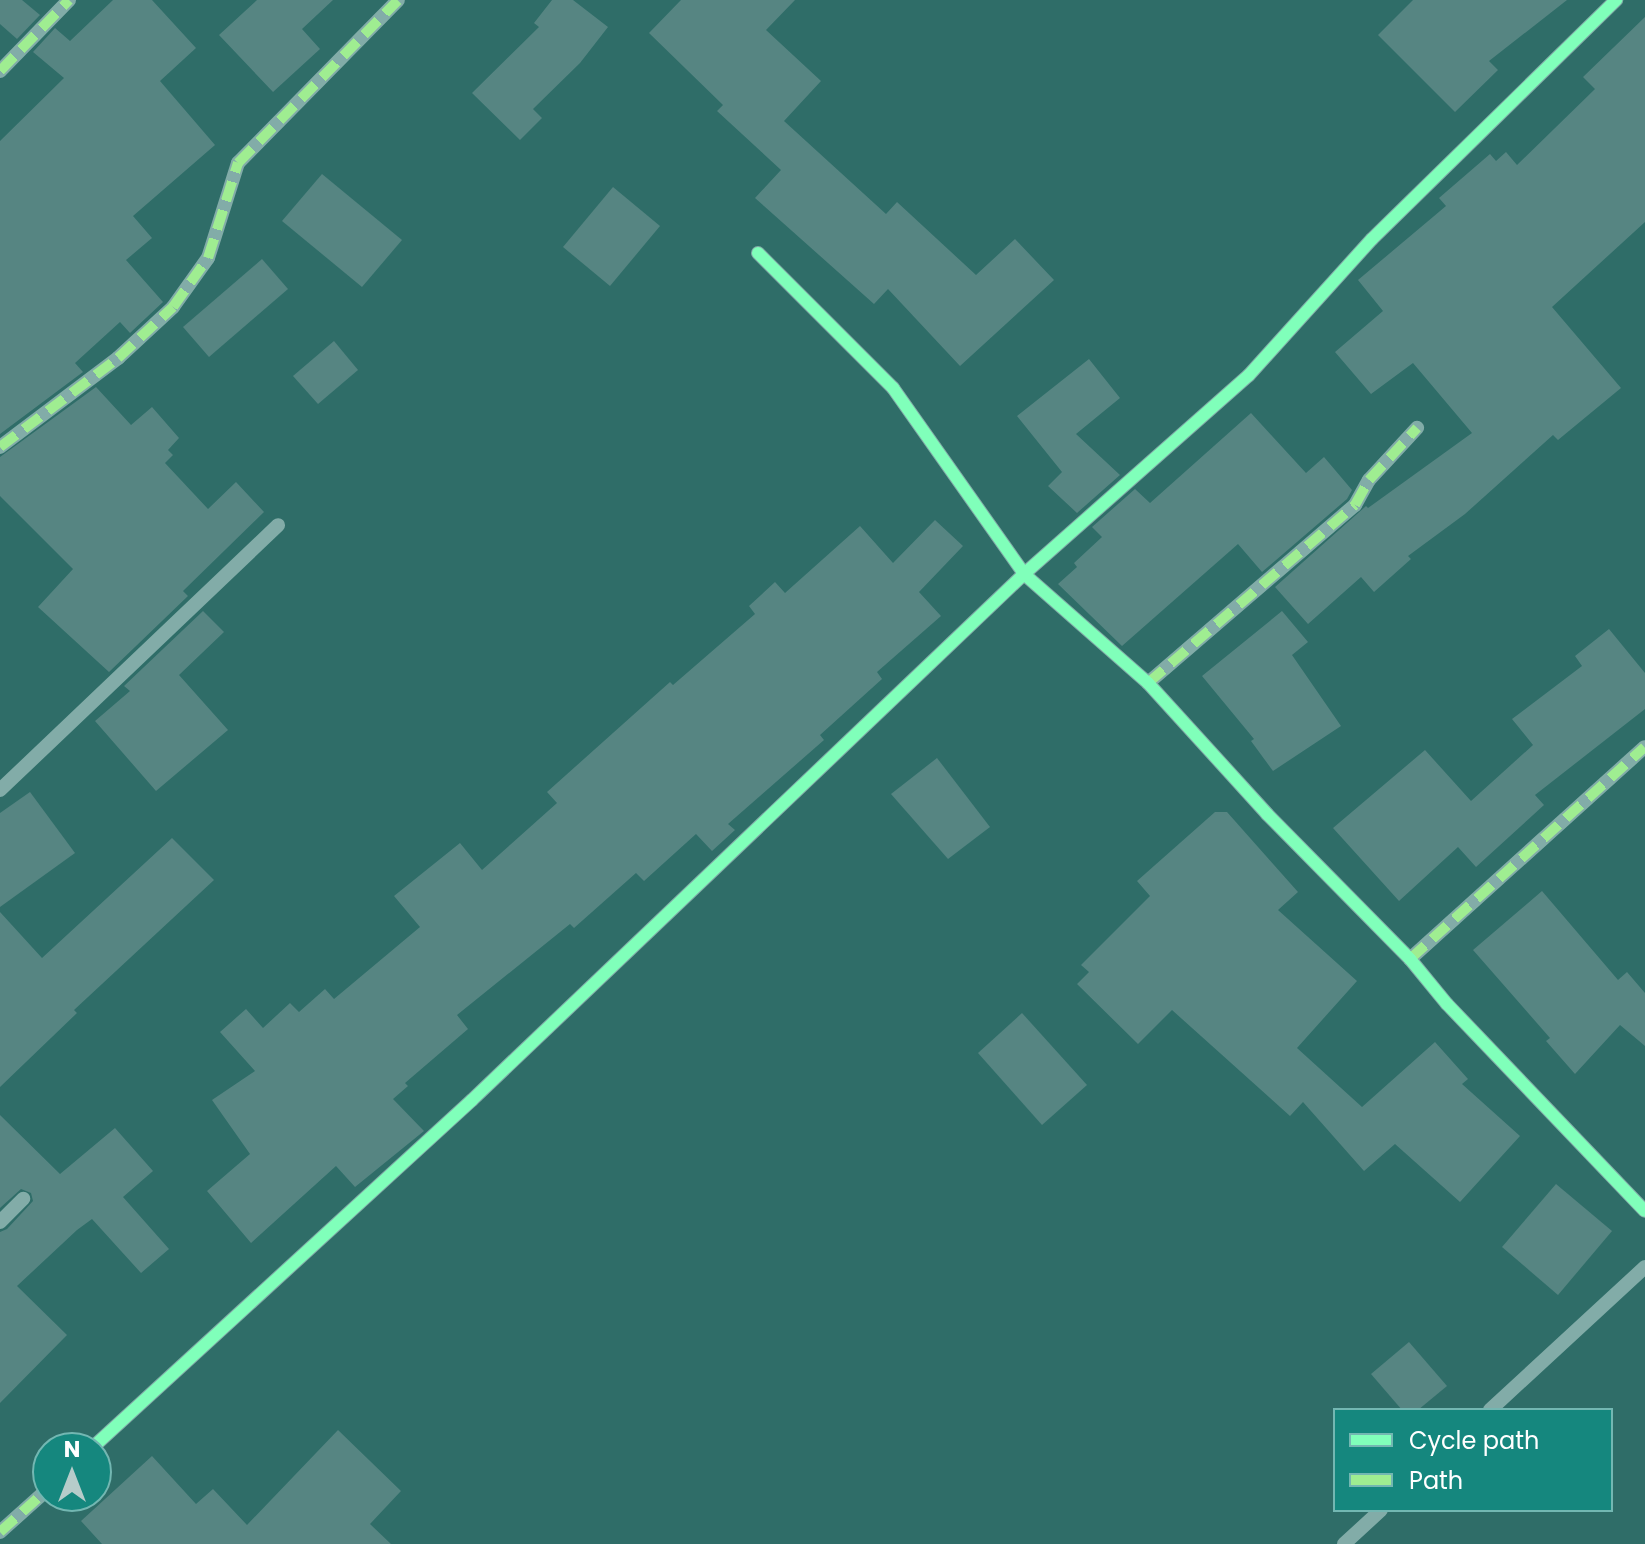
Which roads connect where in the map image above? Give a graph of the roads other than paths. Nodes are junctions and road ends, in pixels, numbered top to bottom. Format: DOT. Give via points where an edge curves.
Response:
graph roads {
  1 [pos="69,0"];
  2 [pos="398,0"];
  3 [pos="1616,0"];
  4 [pos="0,71"];
  5 [pos="758,253"];
  6 [pos="1417,428"];
  7 [pos="0,447"];
  8 [pos="278,525"];
  9 [pos="1024,574"];
  10 [pos="1148,683"];
  11 [pos="1645,747"];
  12 [pos="0,790"];
  13 [pos="1410,959"];
  14 [pos="23,1199"];
  15 [pos="1645,1211"];
  16 [pos="0,1222"];
  17 [pos="1645,1267"];
  18 [pos="1492,1408"];
  19 [pos="109,1432"];
  20 [pos="32,1503"];
  21 [pos="1379,1512"];
  22 [pos="0,1532"];
  23 [pos="1344,1544"];
  1 -- 4 [label="street"];
  2 -- 7 [label="street" via="238,163 208,258 173,307 118,358"];
  3 -- 9 [label="street" via="1372,239 1249,375"];
  5 -- 9 [label="street" via="893,388"];
  6 -- 10 [label="street" via="1369,480 1355,505"];
  8 -- 12 [label="street"];
  9 -- 10 [label="street"];
  9 -- 19 [label="street" via="472,1100"];
  10 -- 13 [label="street"];
  11 -- 13 [label="street"];
  13 -- 15 [label="street"];
  14 -- 16 [label="street"];
  17 -- 18 [label="street"];
  20 -- 22 [label="street"];
  21 -- 23 [label="street"];
}
